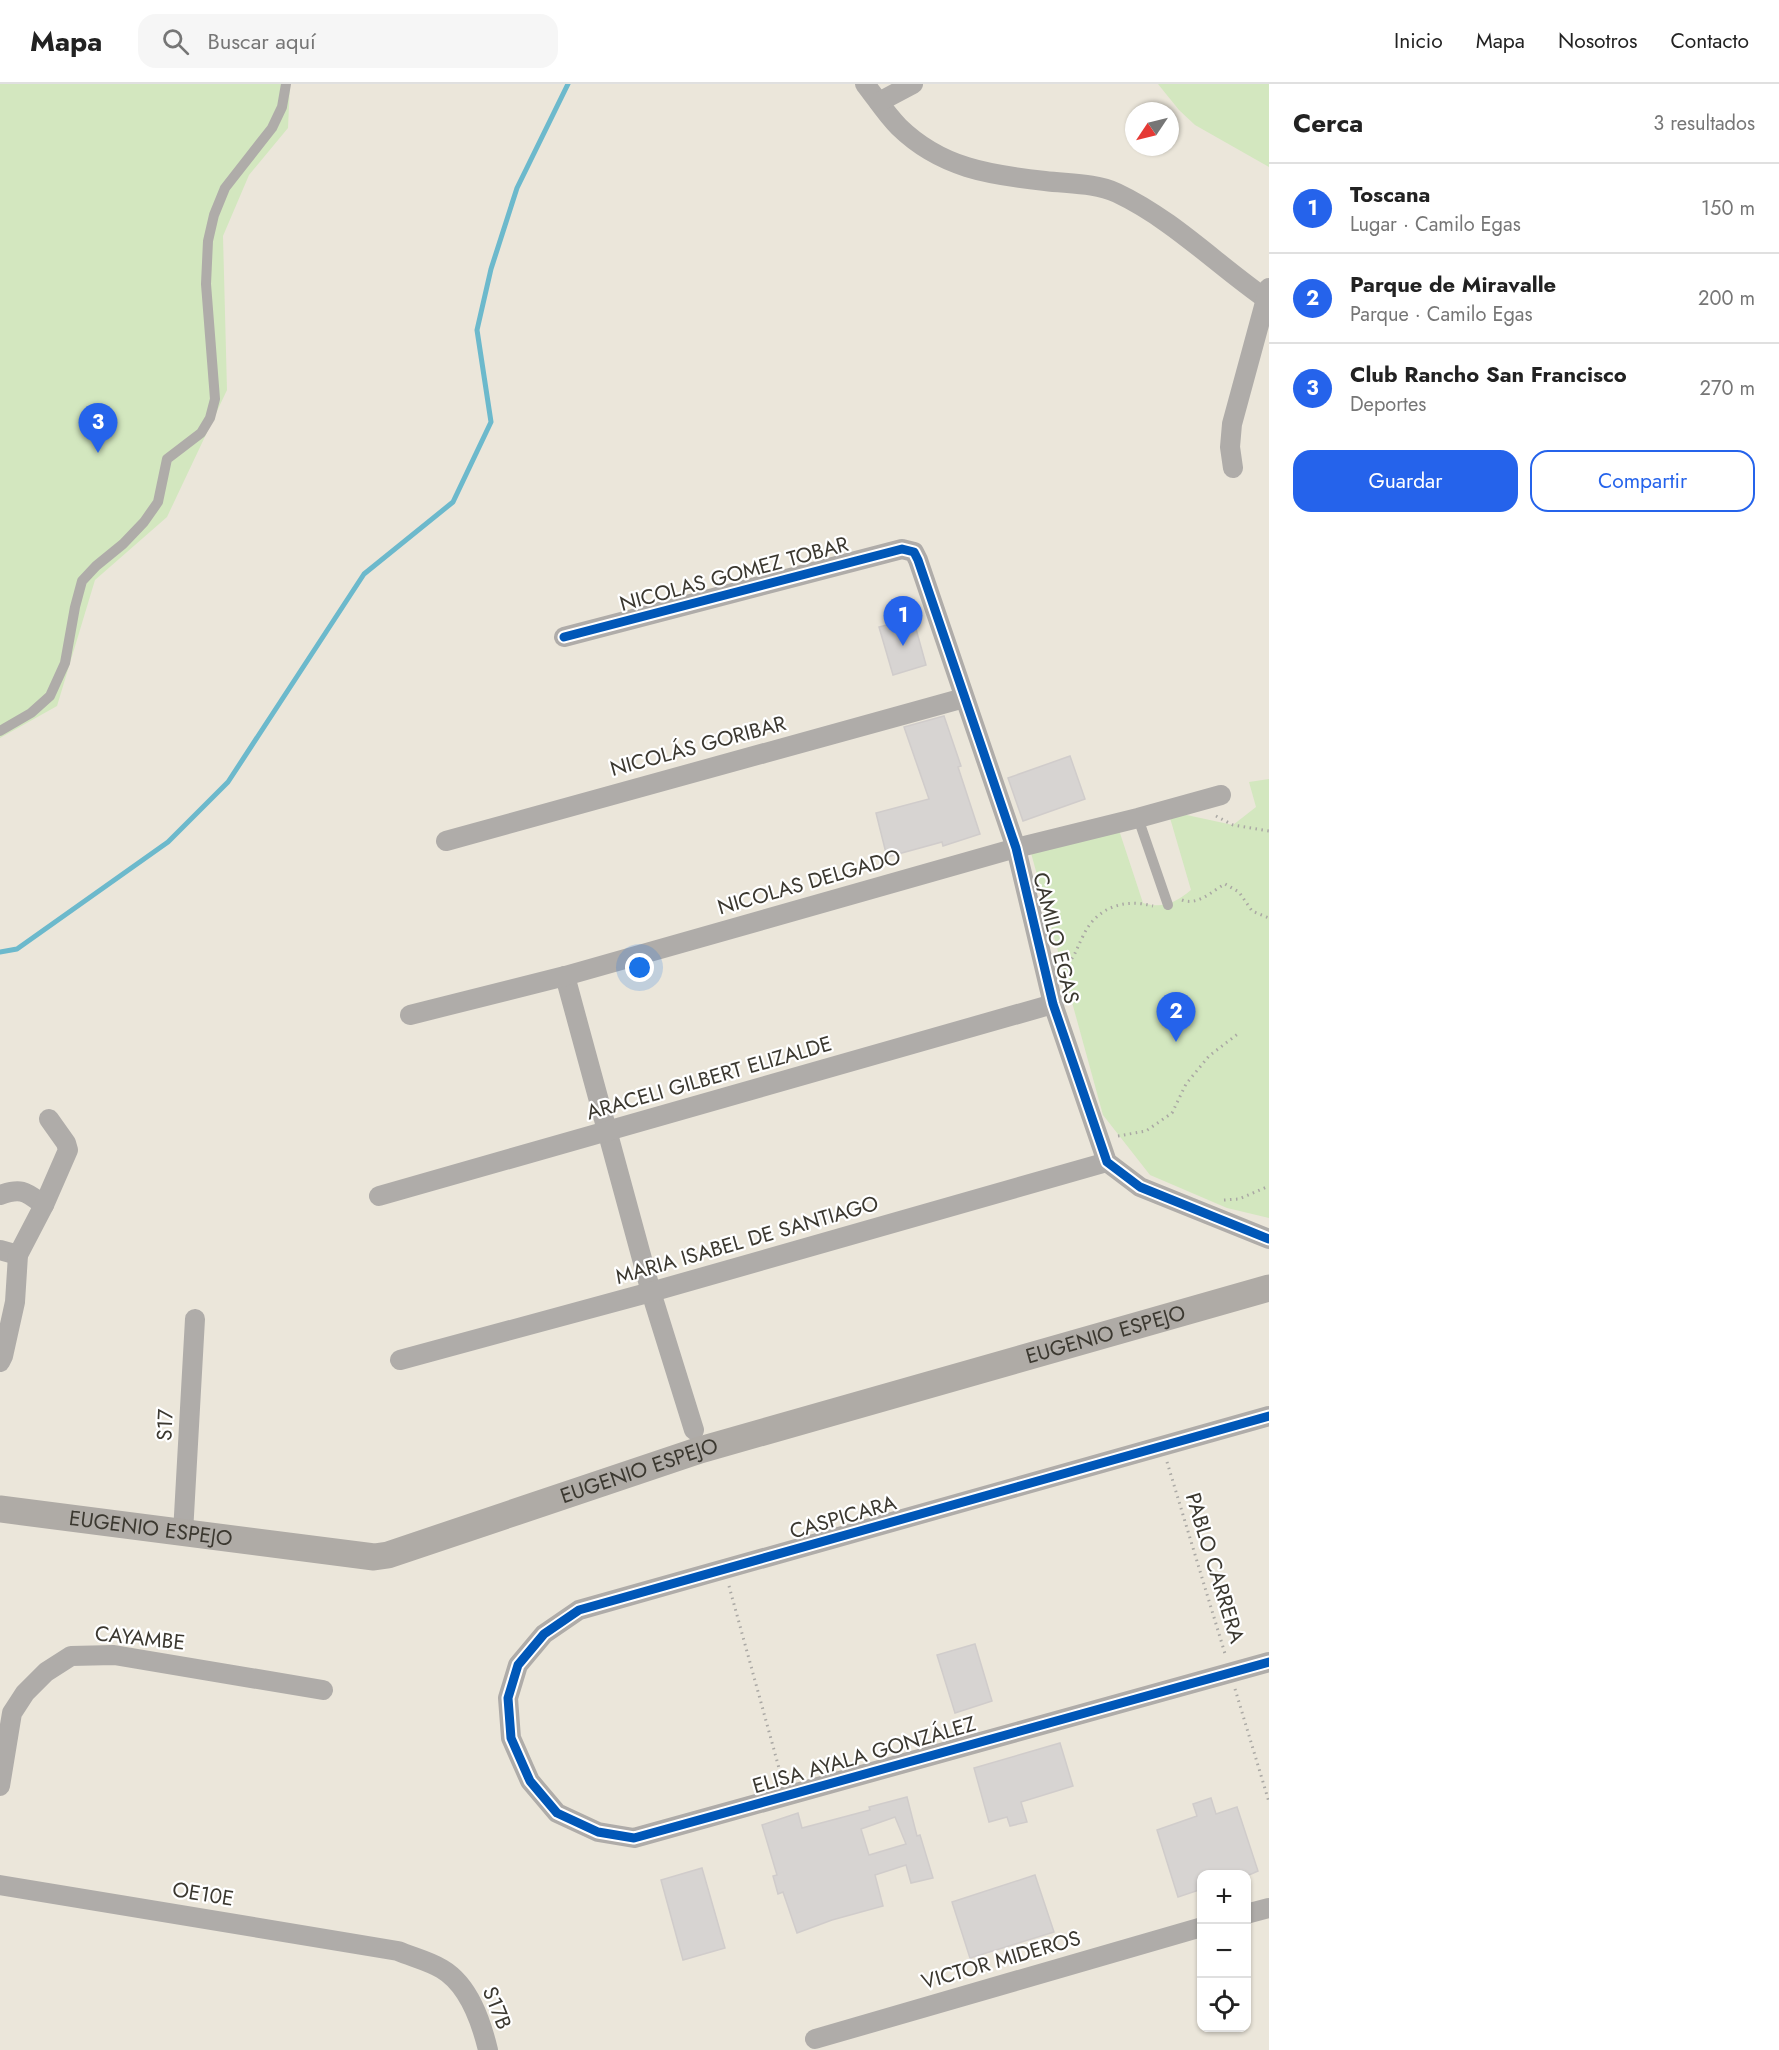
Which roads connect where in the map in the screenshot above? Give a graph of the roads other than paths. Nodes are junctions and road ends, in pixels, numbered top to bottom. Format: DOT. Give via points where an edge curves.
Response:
graph roads {
  1 [pos="286,84"];
  2 [pos="865,84"];
  3 [pos="913,84"];
  4 [pos="879,102"];
  5 [pos="1268,296"];
  6 [pos="1233,468"];
  7 [pos="914,552"];
  8 [pos="564,637"];
  9 [pos="964,698"];
  10 [pos="0,731"];
  11 [pos="1221,795"];
  12 [pos="1138,818"];
  13 [pos="446,841"];
  14 [pos="1016,848"];
  15 [pos="1168,905"];
  16 [pos="565,976"];
  17 [pos="1053,1004"];
  18 [pos="410,1015"];
  19 [pos="49,1119"];
  20 [pos="608,1132"];
  21 [pos="1107,1162"];
  22 [pos="0,1195"];
  23 [pos="379,1196"];
  24 [pos="44,1204"];
  25 [pos="1269,1239"];
  26 [pos="9,1252"];
  27 [pos="1269,1288"];
  28 [pos="651,1292"];
  29 [pos="195,1319"];
  30 [pos="400,1360"];
  31 [pos="0,1362"];
  32 [pos="1269,1416"];
  33 [pos="694,1430"];
  34 [pos="0,1509"];
  35 [pos="183,1533"];
  36 [pos="1269,1662"];
  37 [pos="323,1690"];
  38 [pos="511,1738"];
  39 [pos="0,1786"];
  40 [pos="0,1885"];
  41 [pos="1269,1908"];
  42 [pos="1251,1913"];
  43 [pos="1197,1928"];
  44 [pos="398,1951"];
  45 [pos="815,2039"];
  46 [pos="488,2050"];
  1 -- 10 [label="lane" via="282,107 272,128 225,188 210,232 206,284 215,399 210,418 201,433 167,459 158,502 144,522 82,581 65,663 50,696 31,713"];
  2 -- 4 [label="street"];
  3 -- 4 [label="street"];
  4 -- 5 [label="street" via="899,127 948,161 978,172 1096,186 1116,192 1189,238"];
  5 -- 6 [label="street" via="1232,424"];
  7 -- 8 [label="street, NICOLAS GOMEZ TOBAR" via="902,549"];
  7 -- 9 [label="street, CAMILO EGAS"];
  9 -- 13 [label="street, NICOLÁS GORIBAR"];
  9 -- 14 [label="street, CAMILO EGAS"];
  11 -- 12 [label="street, NICOLAS DELGADO"];
  12 -- 14 [label="street, NICOLAS DELGADO"];
  12 -- 15 [label="lane"];
  14 -- 16 [label="street, NICOLAS DELGADO"];
  14 -- 17 [label="street, CAMILO EGAS"];
  16 -- 18 [label="street, NICOLAS DELGADO"];
  16 -- 20 [label="street"];
  17 -- 20 [label="street, ARACELI GILBERT ELIZALDE"];
  17 -- 21 [label="street, CAMILO EGAS"];
  19 -- 24 [label="street" via="68,1150"];
  20 -- 23 [label="street, ARACELI GILBERT ELIZALDE"];
  20 -- 28 [label="street"];
  21 -- 25 [label="street" via="1140,1186"];
  21 -- 28 [label="street, MARIA ISABEL DE SANTIAGO"];
  22 -- 24 [label="street" via="23,1191"];
  24 -- 26 [label="street"];
  26 -- 31 [label="street" via="15,1302"];
  27 -- 35 [label="street, EUGENIO ESPEJO" via="700,1450 388,1555 374,1557"];
  28 -- 30 [label="street, MARIA ISABEL DE SANTIAGO"];
  28 -- 33 [label="street"];
  29 -- 35 [label="street, S17"];
  32 -- 38 [label="street, CASPICARA" via="579,1610 543,1634 518,1665 508,1698"];
  34 -- 35 [label="street, EUGENIO ESPEJO"];
  36 -- 38 [label="street, ELISA AYALA GONZÁLEZ" via="634,1838 598,1832 557,1813 530,1781"];
  37 -- 39 [label="street, CAYAMBE" via="114,1655 71,1656 46,1672 12,1713"];
  40 -- 44 [label="street, OE10E"];
  41 -- 42 [label="street"];
  43 -- 45 [label="street, VICTOR MIDEROS"];
  44 -- 46 [label="street, S17B" via="443,1969 462,1987 482,2024"];
}
